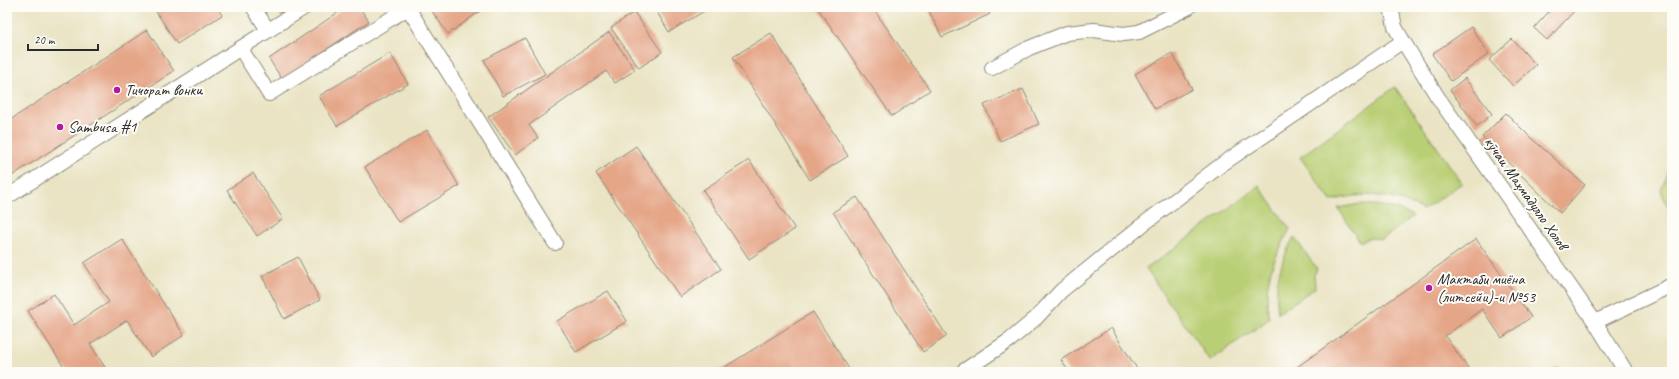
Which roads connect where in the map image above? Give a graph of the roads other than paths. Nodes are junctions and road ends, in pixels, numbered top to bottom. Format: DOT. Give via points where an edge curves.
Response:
graph roads {
  1 [pos="254,7"];
  2 [pos="305,7"];
  3 [pos="1189,7"];
  4 [pos="1391,7"];
  5 [pos="268,30"];
  6 [pos="1402,41"];
  7 [pos="241,49"];
  8 [pos="992,68"];
  9 [pos="7,197"];
  10 [pos="556,244"];
  11 [pos="1672,285"];
  12 [pos="1595,322"];
  13 [pos="962,372"];
  14 [pos="1626,372"];
  1 -- 5 [label="lane"];
  2 -- 5 [label="lane"];
  3 -- 8 [label="lane" via="1138,32 1123,34 1081,30 1055,36"];
  4 -- 6 [label="lane, кӯчаи Маҳмадулло Холов" via="1395,27"];
  5 -- 7 [label="lane"];
  6 -- 12 [label="lane, кӯчаи Маҳмадулло Холов" via="1437,96"];
  6 -- 13 [label="lane" via="1215,170 1060,291 1010,340"];
  7 -- 9 [label="lane"];
  7 -- 10 [label="lane" via="270,94 408,8"];
  11 -- 12 [label="lane"];
  12 -- 14 [label="lane, кӯчаи Маҳмадулло Холов"];
}
